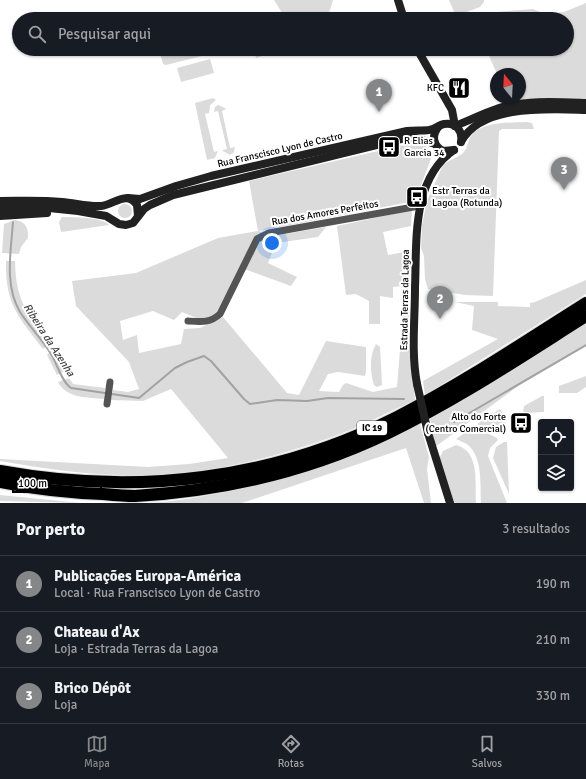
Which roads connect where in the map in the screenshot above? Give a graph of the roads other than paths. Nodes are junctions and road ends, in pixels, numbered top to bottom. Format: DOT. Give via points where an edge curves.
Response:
graph roads {
  1 [pos="398,0"];
  2 [pos="402,12"];
  3 [pos="421,56"];
  4 [pos="586,103"];
  5 [pos="586,110"];
  6 [pos="453,112"];
  7 [pos="473,119"];
  8 [pos="449,125"];
  9 [pos="461,142"];
  10 [pos="435,145"];
  11 [pos="454,150"];
  12 [pos="436,167"];
  13 [pos="128,198"];
  14 [pos="118,200"];
  15 [pos="0,201"];
  16 [pos="420,206"];
  17 [pos="0,208"];
  18 [pos="78,211"];
  19 [pos="0,216"];
  20 [pos="138,216"];
  21 [pos="115,221"];
  22 [pos="586,303"];
  23 [pos="586,316"];
  24 [pos="188,321"];
  25 [pos="110,384"];
  26 [pos="107,404"];
  27 [pos="0,471"];
  28 [pos="0,482"];
  29 [pos="0,491"];
  30 [pos="134,496"];
  31 [pos="450,503"];
  1 -- 2 [label="street"];
  3 -- 6 [label="street"];
  4 -- 7 [label="street, Rua Franscisco Lyon de Castro" via="513,105"];
  5 -- 9 [label="street" via="528,110 498,116 476,125 467,132"];
  6 -- 7 [label="street" via="464,120"];
  6 -- 8 [label="street"];
  7 -- 8 [label="street, Rua Franscisco Lyon de Castro"];
  8 -- 9 [label="street" via="460,132"];
  8 -- 10 [label="street" via="434,136"];
  8 -- 13 [label="street, Rua Franscisco Lyon de Castro" via="407,131 211,176 140,199"];
  9 -- 11 [label="street"];
  10 -- 11 [label="street" via="443,151"];
  10 -- 12 [label="street, Estrada Terras da Lagoa" via="438,155"];
  10 -- 20 [label="street, Rua Franscisco Lyon de Castro" via="410,137 212,184 161,200 144,209"];
  11 -- 12 [label="street, Estrada Terras da Lagoa"];
  12 -- 16 [label="street, Estrada Terras da Lagoa"];
  13 -- 14 [label="street"];
  13 -- 20 [label="street" via="137,205"];
  14 -- 15 [label="street" via="96,206 50,201"];
  14 -- 21 [label="street" via="112,210"];
  16 -- 24 [label="street, Rua dos Amores Perfeitos" via="264,234 257,239 220,314 206,322"];
  16 -- 31 [label="street, Estrada Terras da Lagoa, bridge" via="415,238 413,337 417,384 428,433"];
  17 -- 18 [label="street"];
  18 -- 19 [label="street"];
  18 -- 21 [label="street" via="106,216"];
  20 -- 21 [label="street" via="133,223 126,225"];
  22 -- 27 [label="highway, IC 19" via="454,385 396,417 338,443 288,460 199,478 154,483 67,481"];
  23 -- 30 [label="highway, IC 19" via="412,421 358,446 305,466 262,478 193,490"];
  25 -- 26 [label="street"];
  28 -- 30 [label="highway, IC 19" via="66,492"];
  29 -- 30 [label="highway" via="72,497"];
}
